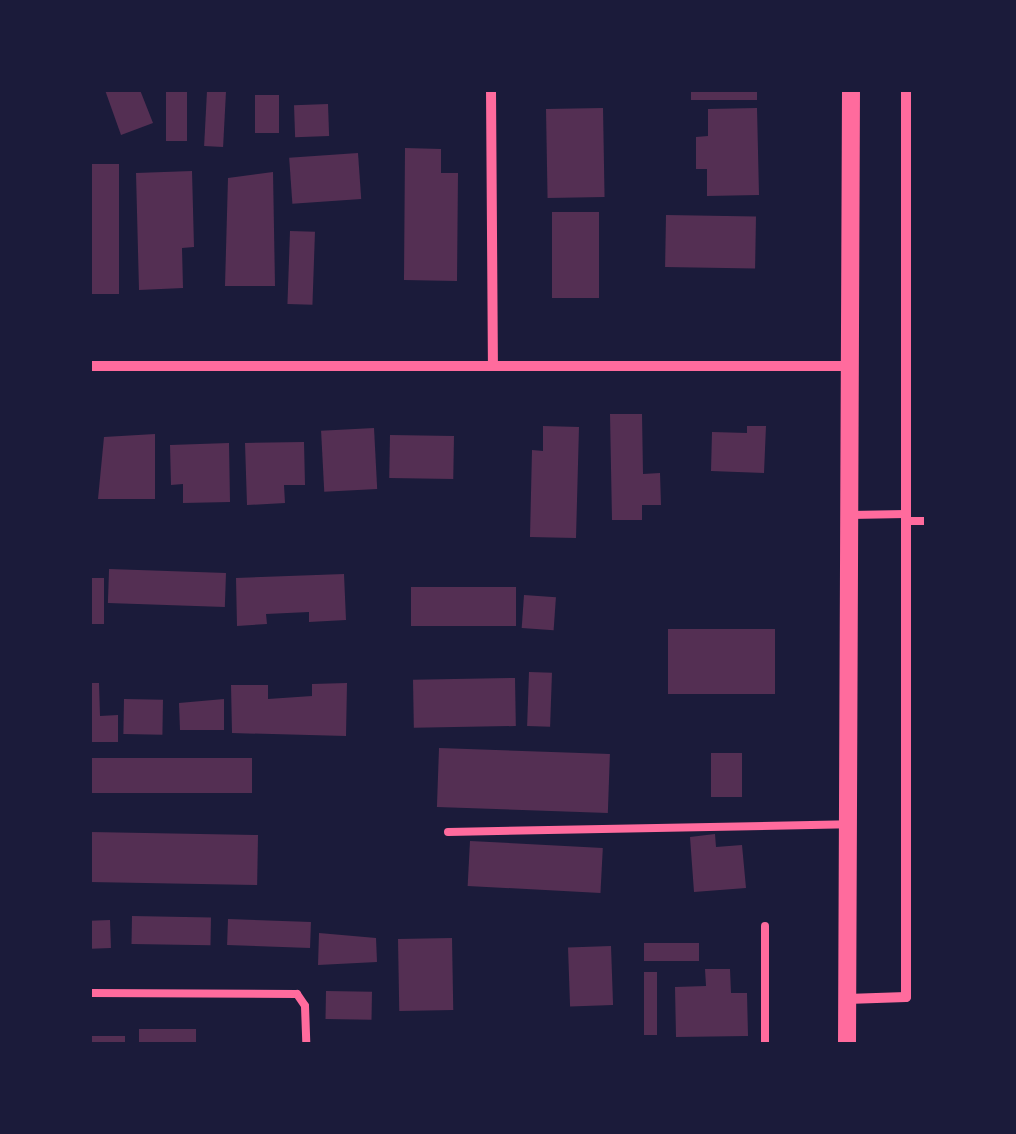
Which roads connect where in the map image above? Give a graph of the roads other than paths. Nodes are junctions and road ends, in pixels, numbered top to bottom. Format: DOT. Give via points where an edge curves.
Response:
graph roads {
  1 [pos="491,90"];
  2 [pos="851,90"];
  3 [pos="906,90"];
  4 [pos="493,364"];
  5 [pos="90,366"];
  6 [pos="849,366"];
  7 [pos="849,514"];
  8 [pos="906,518"];
  9 [pos="926,521"];
  10 [pos="848,824"];
  11 [pos="448,832"];
  12 [pos="766,926"];
  13 [pos="90,993"];
  14 [pos="847,998"];
  15 [pos="306,1044"];
  16 [pos="765,1044"];
  17 [pos="847,1044"];
  1 -- 4 [label="street"];
  2 -- 6 [label="street"];
  3 -- 8 [label="street"];
  4 -- 5 [label="street"];
  4 -- 6 [label="street"];
  6 -- 7 [label="street"];
  7 -- 8 [label="lane"];
  7 -- 10 [label="street"];
  8 -- 9 [label="lane"];
  8 -- 14 [label="street" via="906,997"];
  10 -- 11 [label="lane"];
  10 -- 14 [label="street"];
  12 -- 16 [label="lane"];
  13 -- 15 [label="lane" via="297,994 305,1006"];
  14 -- 17 [label="street"];
}
